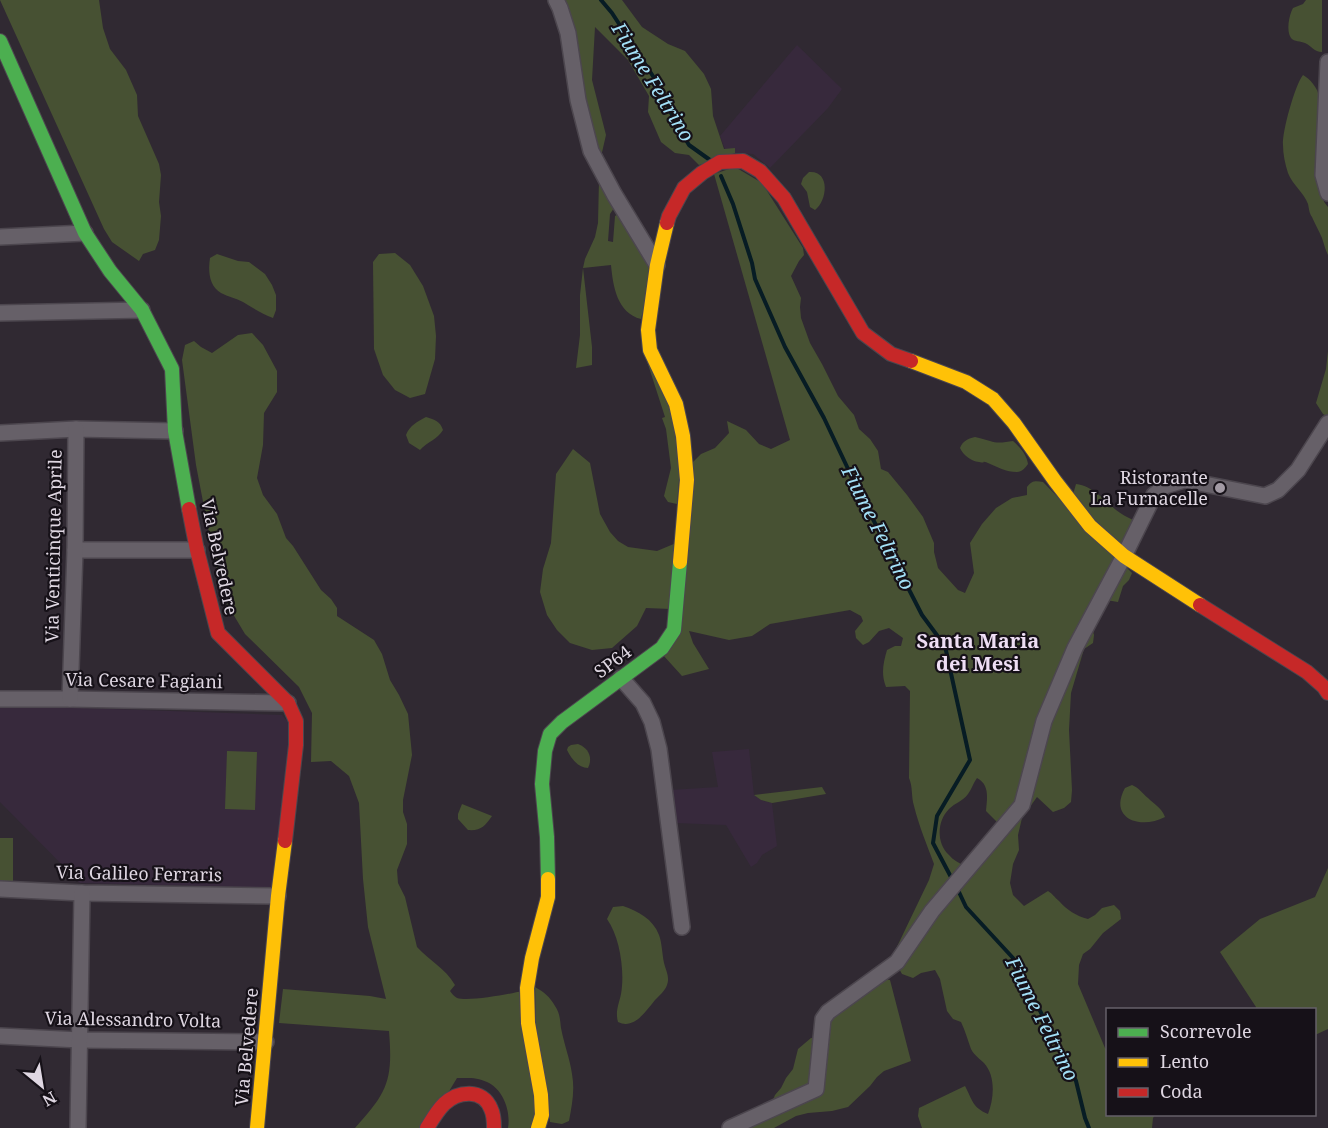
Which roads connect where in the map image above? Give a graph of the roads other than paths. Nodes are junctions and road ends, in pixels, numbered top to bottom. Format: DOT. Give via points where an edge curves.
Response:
graph roads {
  1 [pos="556,0"];
  2 [pos="0,41"];
  3 [pos="1328,62"];
  4 [pos="1328,193"];
  5 [pos="85,233"];
  6 [pos="0,237"];
  7 [pos="657,265"];
  8 [pos="142,310"];
  9 [pos="0,313"];
  10 [pos="1328,423"];
  11 [pos="76,429"];
  12 [pos="175,431"];
  13 [pos="0,433"];
  14 [pos="75,550"];
  15 [pos="197,550"];
  16 [pos="1124,556"];
  17 [pos="621,678"];
  18 [pos="1328,693"];
  19 [pos="0,699"];
  20 [pos="70,699"];
  21 [pos="288,703"];
  22 [pos="0,889"];
  23 [pos="82,893"];
  24 [pos="278,896"];
  25 [pos="682,927"];
  26 [pos="0,1036"];
  27 [pos="80,1040"];
  28 [pos="266,1042"];
  29 [pos="78,1128"];
  30 [pos="257,1128"];
  31 [pos="427,1128"];
  32 [pos="494,1128"];
  33 [pos="538,1128"];
  34 [pos="730,1128"];
  1 -- 7 [label="street" via="568,33 578,100 591,151"];
  2 -- 5 [label="street, Via Belvedere"];
  3 -- 4 [label="street" via="1323,175"];
  5 -- 6 [label="street"];
  5 -- 8 [label="street, Via Belvedere"];
  7 -- 16 [label="street, SP64" via="669,216 684,188 720,162 743,160 760,171 784,198 863,333 891,354 966,382 993,399 1090,526"];
  7 -- 17 [label="street, SP64" via="648,330 650,350 676,404 687,480 675,619 674,630 662,648"];
  8 -- 9 [label="street"];
  8 -- 12 [label="street, Via Belvedere" via="172,369"];
  10 -- 16 [label="street" via="1298,470 1278,490 1265,496 1184,480 1165,486 1154,495"];
  11 -- 12 [label="street"];
  11 -- 13 [label="street"];
  11 -- 14 [label="street, Via Venticinque Aprile"];
  12 -- 15 [label="street, Via Belvedere"];
  14 -- 15 [label="street"];
  14 -- 20 [label="street, Via Venticinque Aprile"];
  15 -- 21 [label="street, Via Belvedere" via="218,633"];
  16 -- 18 [label="street, SP64" via="1307,672"];
  16 -- 34 [label="street" via="1075,648 1044,721 1022,805 932,911 897,962 828,1012 823,1019 816,1089"];
  17 -- 25 [label="street" via="643,703 659,749"];
  17 -- 33 [label="street, SP64" via="562,722 550,734 545,751 542,784 548,897 527,988 528,1023 541,1095"];
  19 -- 20 [label="street, Via Cesare Fagiani"];
  20 -- 21 [label="street, Via Cesare Fagiani"];
  21 -- 24 [label="street, Via Belvedere" via="296,720 296,745"];
  22 -- 23 [label="street, Via Galileo Ferraris"];
  23 -- 24 [label="street, Via Galileo Ferraris"];
  23 -- 27 [label="street"];
  24 -- 28 [label="street, Via Belvedere"];
  26 -- 27 [label="street, Via Alessandro Volta"];
  27 -- 28 [label="street, Via Alessandro Volta"];
  27 -- 29 [label="street"];
  28 -- 30 [label="street, Via Belvedere"];
  31 -- 32 [label="street" via="444,1104 467,1093 479,1094 489,1103"];
}
